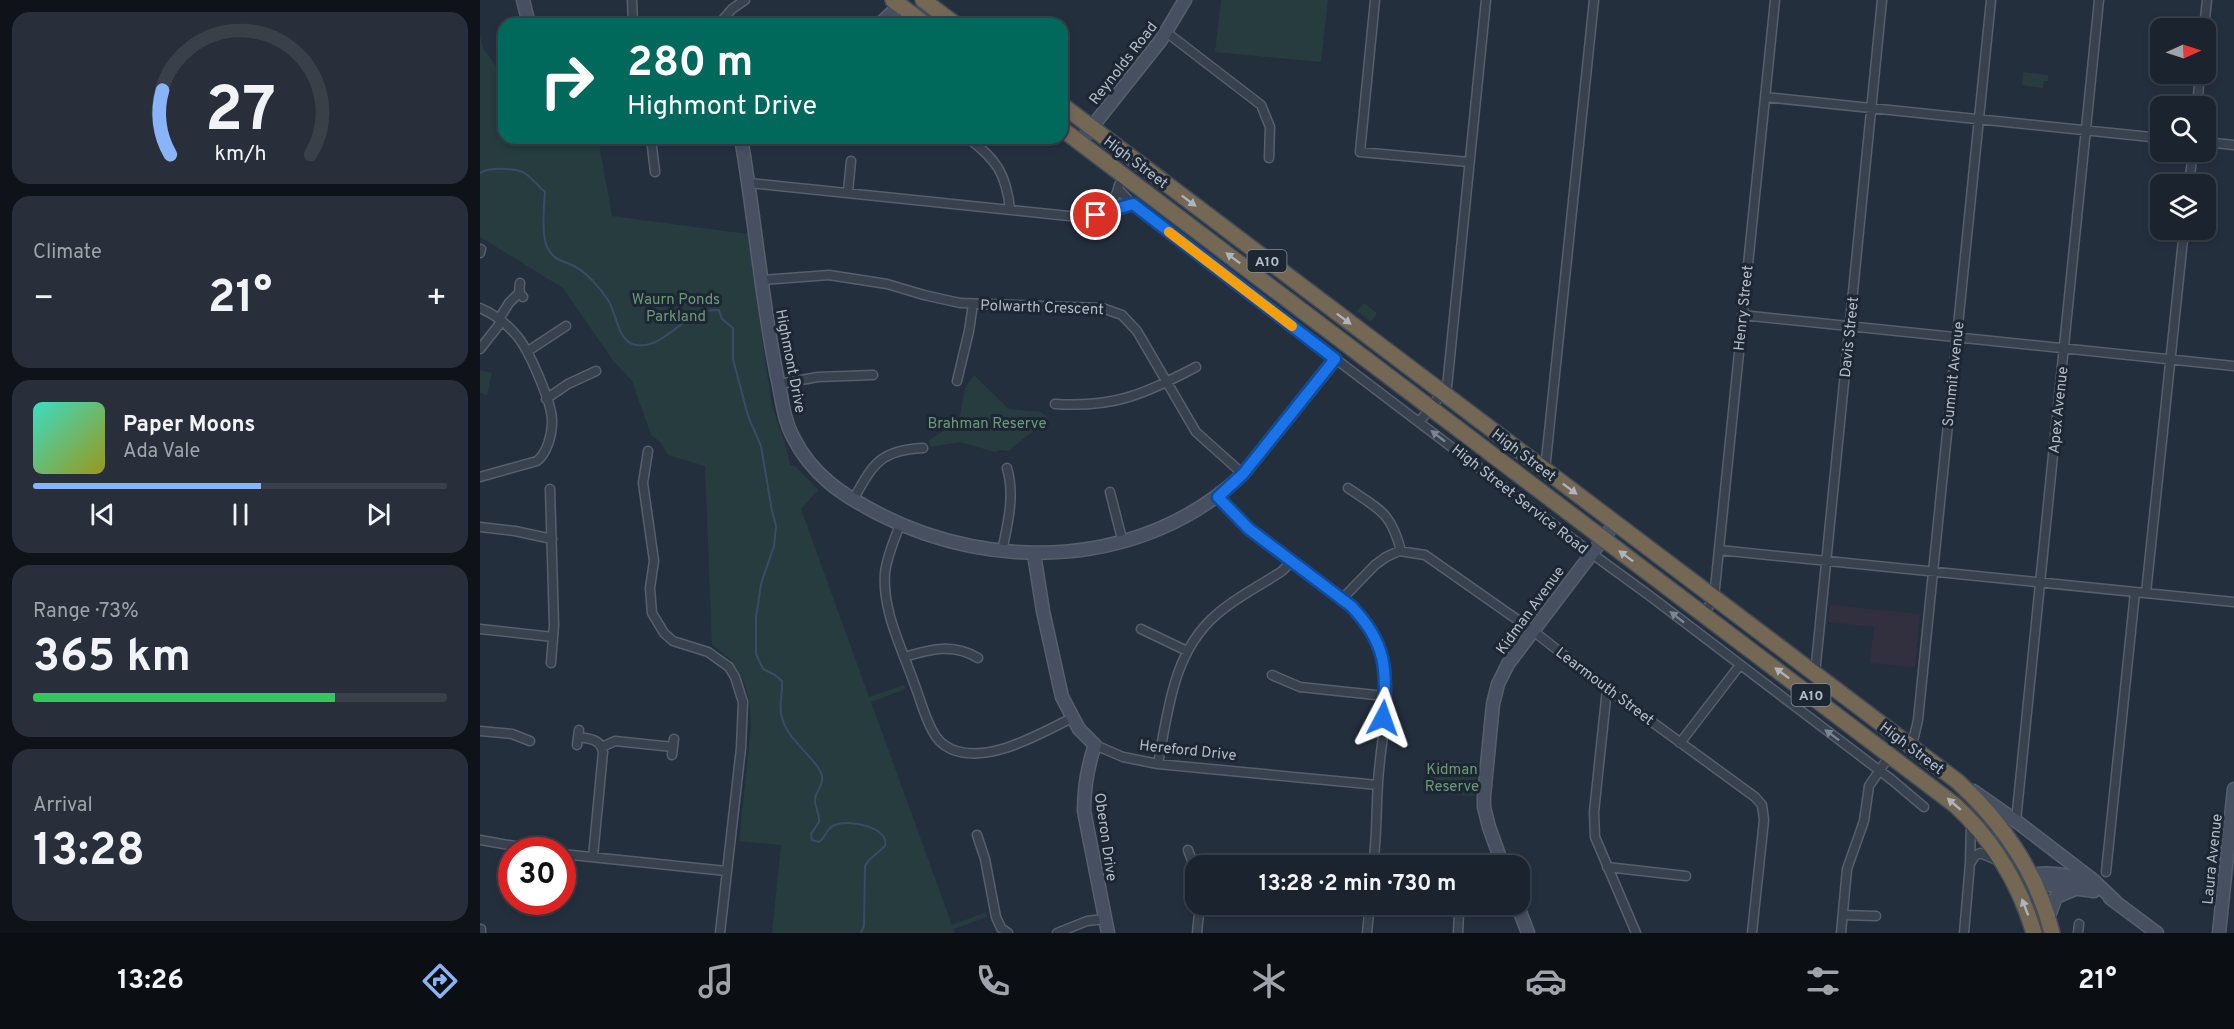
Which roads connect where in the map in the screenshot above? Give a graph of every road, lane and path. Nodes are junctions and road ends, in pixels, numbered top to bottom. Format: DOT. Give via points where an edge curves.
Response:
graph roads {
  1 [pos="523,0"];
  2 [pos="632,0"];
  3 [pos="745,0"];
  4 [pos="923,0"];
  5 [pos="1185,0"];
  6 [pos="1375,0"];
  7 [pos="1486,0"];
  8 [pos="1594,0"];
  9 [pos="1775,0"];
  10 [pos="1882,0"];
  11 [pos="1991,0"];
  12 [pos="2099,0"];
  13 [pos="2207,0"];
  14 [pos="898,2"];
  15 [pos="528,18"];
  16 [pos="633,18"];
  17 [pos="724,18"];
  18 [pos="885,18"];
  19 [pos="918,18"];
  20 [pos="947,18"];
  21 [pos="2205,18"];
  22 [pos="1166,32"];
  23 [pos="1765,97"];
  24 [pos="1871,108"];
  25 [pos="1068,110"];
  26 [pos="1979,119"];
  27 [pos="1092,128"];
  28 [pos="2087,130"];
  29 [pos="1068,133"];
  30 [pos="2150,137"];
  31 [pos="1080,142"];
  32 [pos="2216,143"];
  33 [pos="652,144"];
  34 [pos="742,144"];
  35 [pos="975,144"];
  36 [pos="2234,145"];
  37 [pos="1269,158"];
  38 [pos="851,161"];
  39 [pos="1469,162"];
  40 [pos="1118,171"];
  41 [pos="655,172"];
  42 [pos="749,183"];
  43 [pos="1118,189"];
  44 [pos="848,192"];
  45 [pos="1133,204"];
  46 [pos="1010,209"];
  47 [pos="1104,212"];
  48 [pos="2183,240"];
  49 [pos="762,280"];
  50 [pos="521,291"];
  51 [pos="973,304"];
  52 [pos="480,308"];
  53 [pos="1742,315"];
  54 [pos="500,320"];
  55 [pos="566,326"];
  56 [pos="1851,327"];
  57 [pos="1957,337"];
  58 [pos="2064,348"];
  59 [pos="480,350"];
  60 [pos="528,351"];
  61 [pos="1335,359"];
  62 [pos="2170,359"];
  63 [pos="2234,366"];
  64 [pos="1196,368"];
  65 [pos="593,369"];
  66 [pos="873,375"];
  67 [pos="957,381"];
  68 [pos="1167,382"];
  69 [pos="779,384"];
  70 [pos="1443,393"];
  71 [pos="546,399"];
  72 [pos="1055,404"];
  73 [pos="1430,408"];
  74 [pos="1420,421"];
  75 [pos="923,448"];
  76 [pos="648,451"];
  77 [pos="1007,468"];
  78 [pos="1545,471"];
  79 [pos="1243,474"];
  80 [pos="480,477"];
  81 [pos="1348,488"];
  82 [pos="550,489"];
  83 [pos="1110,492"];
  84 [pos="1218,497"];
  85 [pos="853,500"];
  86 [pos="1615,524"];
  87 [pos="900,525"];
  88 [pos="480,527"];
  89 [pos="552,538"];
  90 [pos="1603,538"];
  91 [pos="1123,543"];
  92 [pos="1719,550"];
  93 [pos="1002,551"];
  94 [pos="1401,551"];
  95 [pos="1591,553"];
  96 [pos="1034,554"];
  97 [pos="1826,561"];
  98 [pos="1291,562"];
  99 [pos="1933,572"];
  100 [pos="2040,583"];
  101 [pos="2135,592"];
  102 [pos="2146,593"];
  103 [pos="1714,598"];
  104 [pos="1342,599"];
  105 [pos="2234,602"];
  106 [pos="1704,614"];
  107 [pos="480,622"];
  108 [pos="480,629"];
  109 [pos="490,629"];
  110 [pos="1141,629"];
  111 [pos="1532,630"];
  112 [pos="553,638"];
  113 [pos="1187,651"];
  114 [pos="904,657"];
  115 [pos="978,658"];
  116 [pos="551,663"];
  117 [pos="1740,665"];
  118 [pos="1815,674"];
  119 [pos="1272,675"];
  120 [pos="1607,689"];
  121 [pos="1385,696"];
  122 [pos="1072,718"];
  123 [pos="480,731"];
  124 [pos="578,737"];
  125 [pos="530,741"];
  126 [pos="1680,743"];
  127 [pos="1095,745"];
  128 [pos="1907,745"];
  129 [pos="602,747"];
  130 [pos="673,747"];
  131 [pos="1892,756"];
  132 [pos="1158,764"];
  133 [pos="1879,770"];
  134 [pos="1956,781"];
  135 [pos="1378,785"];
  136 [pos="2234,789"];
  137 [pos="1924,807"];
  138 [pos="1970,819"];
  139 [pos="2016,820"];
  140 [pos="976,835"];
  141 [pos="480,840"];
  142 [pos="498,843"];
  143 [pos="1188,850"];
  144 [pos="576,855"];
  145 [pos="1190,855"];
  146 [pos="1375,855"];
  147 [pos="1499,855"];
  148 [pos="592,857"];
  149 [pos="1970,863"];
  150 [pos="2005,864"];
  151 [pos="1607,867"];
  152 [pos="726,871"];
  153 [pos="2106,872"];
  154 [pos="1686,876"];
  155 [pos="2229,878"];
  156 [pos="2033,879"];
  157 [pos="2014,880"];
  158 [pos="2076,888"];
  159 [pos="2111,899"];
  160 [pos="1199,915"];
  161 [pos="1369,915"];
  162 [pos="1460,915"];
  163 [pos="1521,915"];
  164 [pos="1843,915"];
  165 [pos="1876,916"];
  166 [pos="1105,919"];
  167 [pos="2050,926"];
  168 [pos="720,933"];
  169 [pos="1008,933"];
  170 [pos="1057,933"];
  171 [pos="1108,933"];
  172 [pos="1197,933"];
  173 [pos="1367,933"];
  174 [pos="1458,933"];
  175 [pos="1528,933"];
  176 [pos="1636,933"];
  177 [pos="1752,933"];
  178 [pos="1841,933"];
  179 [pos="1964,933"];
  180 [pos="2034,933"];
  181 [pos="2157,933"];
  182 [pos="2219,933"];
  1 -- 15 [label="street"];
  2 -- 16 [label="street"];
  3 -- 17 [label="street"];
  4 -- 20 [label="highway"];
  5 -- 22 [label="street, Reynolds Road"];
  6 -- 39 [label="street" via="1360,152"];
  7 -- 39 [label="street"];
  8 -- 78 [label="street"];
  9 -- 23 [label="street, Henry Street"];
  10 -- 24 [label="street, Davis Street"];
  11 -- 26 [label="street, Summit Avenue"];
  12 -- 28 [label="street, Apex Avenue"];
  13 -- 21 [label="street"];
  14 -- 18 [label="street"];
  14 -- 19 [label="highway"];
  22 -- 27 [label="street, Reynolds Road"];
  22 -- 37 [label="street" via="1261,105 1270,127"];
  23 -- 24 [label="street"];
  23 -- 53 [label="street, Henry Street"];
  24 -- 26 [label="street"];
  24 -- 56 [label="street, Davis Street"];
  25 -- 27 [label="highway, A10"];
  26 -- 28 [label="street"];
  26 -- 57 [label="street, Summit Avenue"];
  27 -- 31 [label="street, Reynolds Road"];
  27 -- 70 [label="highway, High Street / A10, one-way"];
  28 -- 30 [label="street"];
  28 -- 58 [label="street, Apex Avenue"];
  29 -- 31 [label="highway, A10"];
  31 -- 40 [label="highway, High Street / A10"];
  32 -- 36 [label="street"];
  33 -- 41 [label="street"];
  34 -- 42 [label="street, Highmont Drive"];
  35 -- 46 [label="street" via="996,162 1005,180"];
  38 -- 44 [label="street"];
  39 -- 70 [label="street" via="1448,387"];
  40 -- 43 [label="street"];
  73 -- 40 [label="highway, High Street / A10, one-way"];
  42 -- 44 [label="street"];
  42 -- 49 [label="street, Highmont Drive"];
  43 -- 45 [label="street, High Street Service Road"];
  43 -- 47 [label="street"];
  44 -- 46 [label="street"];
  45 -- 47 [label="street"];
  45 -- 61 [label="street, High Street Service Road"];
  46 -- 47 [label="street" via="1078,217"];
  48 -- 62 [label="street"];
  49 -- 51 [label="street, Polwarth Crescent" via="829,275 868,279 941,300"];
  49 -- 69 [label="street, Highmont Drive"];
  50 -- 54 [label="street"];
  51 -- 67 [label="street"];
  51 -- 68 [label="street, Polwarth Crescent" via="1113,311 1137,331"];
  52 -- 54 [label="street"];
  53 -- 56 [label="street"];
  53 -- 92 [label="street, Henry Street"];
  54 -- 59 [label="street"];
  54 -- 60 [label="street"];
  55 -- 60 [label="street"];
  56 -- 57 [label="street"];
  56 -- 97 [label="street, Davis Street"];
  57 -- 58 [label="street"];
  57 -- 99 [label="street, Summit Avenue"];
  58 -- 62 [label="street"];
  58 -- 100 [label="street, Apex Avenue"];
  60 -- 71 [label="street"];
  61 -- 74 [label="street, High Street Service Road"];
  61 -- 79 [label="street, Highmont Drive"];
  62 -- 63 [label="street"];
  62 -- 102 [label="street"];
  64 -- 68 [label="street"];
  65 -- 71 [label="street"];
  66 -- 69 [label="street" via="818,377"];
  68 -- 72 [label="street" via="1109,403"];
  68 -- 79 [label="street, Polwarth Crescent" via="1196,432"];
  69 -- 85 [label="street, Highmont Drive" via="784,414 799,449 820,477"];
  70 -- 73 [label="street"];
  70 -- 78 [label="highway, High Street / A10"];
  71 -- 80 [label="street" via="552,426 542,457"];
  73 -- 74 [label="street"];
  73 -- 90 [label="highway, High Street / A10"];
  95 -- 74 [label="street, High Street Service Road, one-way"];
  75 -- 85 [label="street" via="901,449 884,456"];
  76 -- 152 [label="street" via="643,483 654,561 652,613 673,640 708,652 729,667 743,702"];
  77 -- 93 [label="street" via="1012,483"];
  78 -- 86 [label="highway, High Street / A10, one-way"];
  79 -- 84 [label="street, Highmont Drive"];
  81 -- 94 [label="street" via="1388,518"];
  82 -- 89 [label="street"];
  83 -- 91 [label="street"];
  84 -- 91 [label="street, Highmont Drive" via="1166,526"];
  84 -- 98 [label="street" via="1249,529"];
  85 -- 87 [label="street, Highmont Drive"];
  86 -- 90 [label="street, Kidman Avenue"];
  86 -- 103 [label="highway, High Street / A10"];
  87 -- 93 [label="street, Highmont Drive" via="946,541"];
  87 -- 114 [label="street" via="888,559 885,584"];
  88 -- 89 [label="street"];
  89 -- 112 [label="street"];
  90 -- 95 [label="street, Kidman Avenue"];
  106 -- 90 [label="highway, High Street / A10, one-way"];
  91 -- 96 [label="street, Highmont Drive"];
  92 -- 97 [label="street"];
  92 -- 103 [label="street, Henry Street"];
  93 -- 96 [label="street, Highmont Drive"];
  94 -- 104 [label="street" via="1375,564"];
  94 -- 111 [label="street, Learmouth Street" via="1425,555"];
  95 -- 111 [label="street, Kidman Avenue"];
  117 -- 95 [label="street, High Street Service Road, one-way"];
  96 -- 122 [label="street, Hereford Drive" via="1051,650 1062,697"];
  97 -- 99 [label="street"];
  97 -- 118 [label="street, Davis Street"];
  98 -- 104 [label="street"];
  98 -- 113 [label="street" via="1215,615"];
  99 -- 100 [label="street"];
  99 -- 128 [label="street, Summit Avenue" via="1918,720 1914,737"];
  100 -- 101 [label="street"];
  100 -- 139 [label="street, Apex Avenue"];
  101 -- 102 [label="street"];
  101 -- 153 [label="street"];
  102 -- 105 [label="street"];
  103 -- 106 [label="street, Henry Street"];
  103 -- 118 [label="highway, High Street / A10"];
  104 -- 121 [label="street" via="1365,620 1376,638 1386,670"];
  131 -- 106 [label="highway, High Street / A10, one-way"];
  107 -- 109 [label="street"];
  108 -- 109 [label="street"];
  109 -- 112 [label="street"];
  110 -- 113 [label="street"];
  111 -- 120 [label="street, Learmouth Street"];
  111 -- 147 [label="street, Kidman Avenue" via="1508,664 1493,704 1484,807"];
  112 -- 116 [label="street"];
  113 -- 132 [label="street" via="1170,698"];
  114 -- 115 [label="street" via="947,648 964,650"];
  114 -- 122 [label="street" via="932,730 951,749 998,751"];
  117 -- 126 [label="street"];
  133 -- 117 [label="street, High Street Service Road, one-way"];
  118 -- 128 [label="highway, High Street / A10"];
  119 -- 121 [label="street" via="1300,687"];
  120 -- 126 [label="street, Learmouth Street"];
  120 -- 151 [label="street" via="1594,827"];
  121 -- 135 [label="street"];
  122 -- 127 [label="street, Hereford Drive"];
  123 -- 125 [label="street" via="512,734"];
  124 -- 129 [label="street" via="595,740"];
  126 -- 177 [label="street, Learmouth Street" via="1762,805 1764,819"];
  127 -- 132 [label="street, Hereford Drive" via="1123,757"];
  127 -- 166 [label="street, Oberon Drive" via="1087,768 1084,811"];
  128 -- 131 [label="highway"];
  128 -- 134 [label="highway, High Street / A10"];
  129 -- 130 [label="street" via="615,741"];
  129 -- 148 [label="street"];
  131 -- 133 [label="street"];
  138 -- 131 [label="highway, High Street / A10, one-way"];
  132 -- 135 [label="street, Hereford Drive"];
  133 -- 137 [label="street, High Street Service Road"];
  133 -- 164 [label="street" via="1870,784 1864,821 1847,869"];
  134 -- 139 [label="street, High Street"];
  134 -- 156 [label="highway, High Street / A10" via="1994,818"];
  135 -- 146 [label="street"];
  136 -- 155 [label="street, Laura Avenue"];
  138 -- 149 [label="street"];
  138 -- 150 [label="highway, High Street / A10"];
  139 -- 159 [label="street, High Street" via="2093,880"];
  140 -- 169 [label="street" via="985,859 996,917"];
  141 -- 142 [label="street"];
  143 -- 145 [label="street"];
  144 -- 148 [label="street"];
  148 -- 152 [label="street"];
  149 -- 150 [label="street" via="1982,853"];
  149 -- 179 [label="street"];
  150 -- 157 [label="highway, High Street / A10"];
  151 -- 154 [label="street"];
  151 -- 176 [label="street"];
  152 -- 168 [label="street"];
  155 -- 182 [label="street, Laura Avenue"];
  156 -- 157 [label="highway"];
  156 -- 158 [label="street, High Street"];
  156 -- 159 [label="street, High Street" via="2048,873 2069,876 2090,884"];
  156 -- 167 [label="highway, A10"];
  180 -- 157 [label="highway, A10, one-way"];
  158 -- 159 [label="street, High Street"];
  158 -- 167 [label="street" via="2056,897"];
  159 -- 181 [label="street, High Street"];
  160 -- 172 [label="street"];
  161 -- 173 [label="street"];
  162 -- 174 [label="street"];
  163 -- 175 [label="street"];
  164 -- 165 [label="street"];
  164 -- 178 [label="street"];
  166 -- 170 [label="street" via="1087,921"];
  166 -- 171 [label="street, Oberon Drive"];
}
